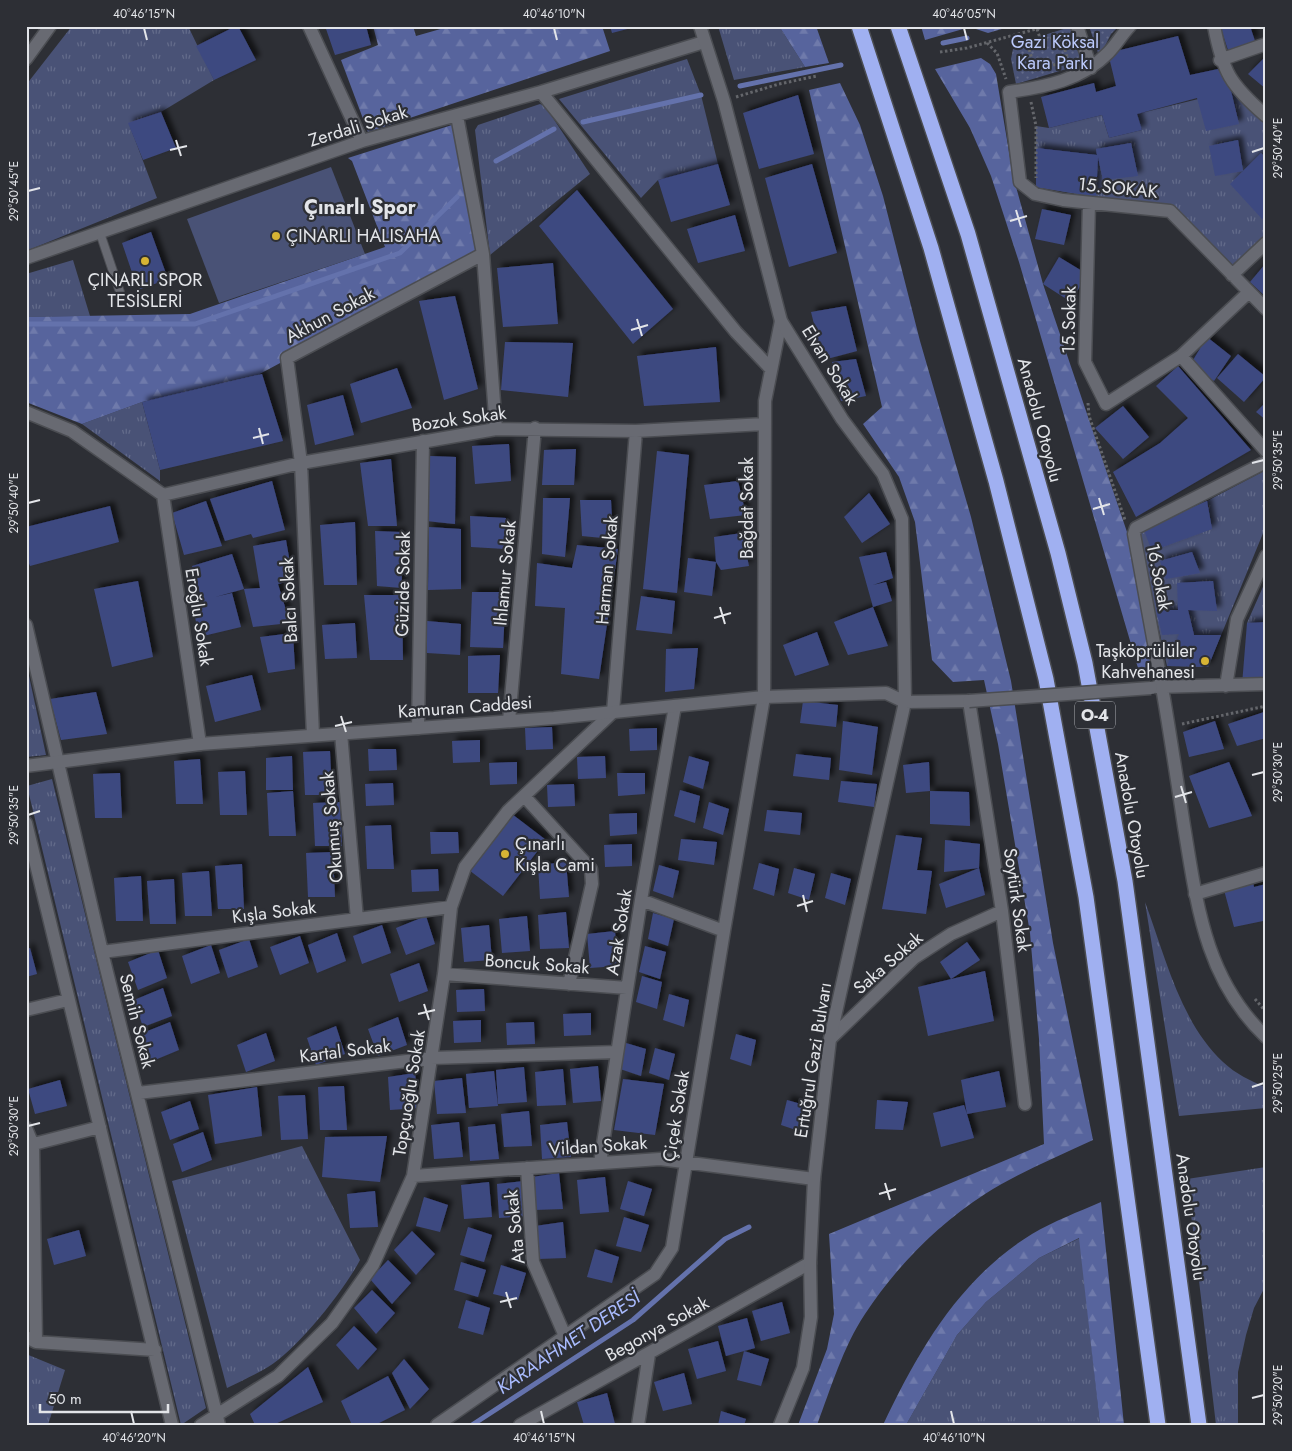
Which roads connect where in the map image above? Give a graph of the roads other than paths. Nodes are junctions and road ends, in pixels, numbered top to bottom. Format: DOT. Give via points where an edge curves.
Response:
graph roads {
  1 [pos="50,26"];
  2 [pos="309,26"];
  3 [pos="700,26"];
  4 [pos="859,26"];
  5 [pos="898,26"];
  6 [pos="1077,26"];
  7 [pos="1130,26"];
  8 [pos="1214,26"];
  9 [pos="704,42"];
  10 [pos="1266,44"];
  11 [pos="26,60"];
  12 [pos="1220,60"];
  13 [pos="1091,68"];
  14 [pos="541,92"];
  15 [pos="457,116"];
  16 [pos="1266,116"];
  17 [pos="362,141"];
  18 [pos="1089,203"];
  19 [pos="100,233"];
  20 [pos="1266,243"];
  21 [pos="483,254"];
  22 [pos="26,258"];
  23 [pos="1232,275"];
  24 [pos="1249,292"];
  25 [pos="121,295"];
  26 [pos="1266,309"];
  27 [pos="781,320"];
  28 [pos="1181,356"];
  29 [pos="771,370"];
  30 [pos="26,412"];
  31 [pos="765,424"];
  32 [pos="536,428"];
  33 [pos="496,429"];
  34 [pos="636,431"];
  35 [pos="423,441"];
  36 [pos="1266,451"];
  37 [pos="1266,462"];
  38 [pos="300,463"];
  39 [pos="163,495"];
  40 [pos="1266,556"];
  41 [pos="26,625"];
  42 [pos="1266,684"];
  43 [pos="1226,686"];
  44 [pos="1157,687"];
  45 [pos="764,697"];
  46 [pos="969,701"];
  47 [pos="905,702"];
  48 [pos="675,706"];
  49 [pos="613,712"];
  50 [pos="509,721"];
  51 [pos="418,728"];
  52 [pos="341,733"];
  53 [pos="313,735"];
  54 [pos="200,744"];
  55 [pos="57,763"];
  56 [pos="26,766"];
  57 [pos="524,796"];
  58 [pos="26,824"];
  59 [pos="1266,873"];
  60 [pos="1195,894"];
  61 [pos="641,900"];
  62 [pos="451,907"];
  63 [pos="1002,911"];
  64 [pos="357,919"];
  65 [pos="724,931"];
  66 [pos="102,952"];
  67 [pos="444,974"];
  68 [pos="569,984"];
  69 [pos="628,988"];
  70 [pos="68,1000"];
  71 [pos="26,1010"];
  72 [pos="1266,1037"];
  73 [pos="830,1039"];
  74 [pos="618,1052"];
  75 [pos="432,1058"];
  76 [pos="138,1093"];
  77 [pos="1025,1104"];
  78 [pos="100,1127"];
  79 [pos="26,1128"];
  80 [pos="30,1146"];
  81 [pos="686,1162"];
  82 [pos="600,1163"];
  83 [pos="527,1168"];
  84 [pos="413,1176"];
  85 [pos="814,1178"];
  86 [pos="810,1263"];
  87 [pos="565,1336"];
  88 [pos="31,1340"];
  89 [pos="155,1350"];
  90 [pos="649,1354"];
  91 [pos="218,1420"];
  92 [pos="172,1425"];
  93 [pos="201,1425"];
  94 [pos="437,1425"];
  95 [pos="520,1425"];
  96 [pos="638,1425"];
  97 [pos="780,1425"];
  98 [pos="1158,1425"];
  99 [pos="1199,1425"];
  1 -- 11 [label="street"];
  2 -- 17 [label="street"];
  3 -- 9 [label="street, Elvan Sokak"];
  4 -- 98 [label="highway, O-4" via="936,267 996,481 1046,679 1086,897"];
  5 -- 99 [label="highway, Anadolu Otoyolu / O-4" via="971,244 1058,553 1085,663 1125,881"];
  6 -- 13 [label="street"];
  7 -- 13 [label="street"];
  8 -- 12 [label="street"];
  9 -- 14 [label="street, Zerdali Sokak"];
  9 -- 27 [label="street, Elvan Sokak" via="724,101"];
  10 -- 12 [label="street"];
  12 -- 16 [label="street" via="1233,84"];
  13 -- 18 [label="street, 15.SOKAK" via="1071,78 1009,92 1020,182 1035,194"];
  14 -- 15 [label="street, Zerdali Sokak"];
  14 -- 29 [label="street" via="736,332"];
  15 -- 17 [label="street, Zerdali Sokak"];
  15 -- 21 [label="street"];
  17 -- 19 [label="street, Zerdali Sokak"];
  18 -- 23 [label="street, 15.SOKAK" via="1170,211"];
  18 -- 28 [label="street, 15.Sokak" via="1085,362 1106,404"];
  19 -- 22 [label="street, Zerdali Sokak"];
  19 -- 25 [label="lane"];
  20 -- 23 [label="street"];
  21 -- 33 [label="street"];
  21 -- 38 [label="street, Akhun Sokak" via="287,358"];
  23 -- 24 [label="street, 15.SOKAK"];
  24 -- 26 [label="street, 15.SOKAK"];
  24 -- 28 [label="street, 15.Sokak"];
  27 -- 29 [label="street, Bağdat Sokak"];
  27 -- 47 [label="street, Elvan Sokak" via="842,418 883,474 902,519"];
  28 -- 36 [label="street"];
  29 -- 31 [label="street, Bağdat Sokak" via="765,401"];
  30 -- 39 [label="street" via="72,431"];
  31 -- 34 [label="street, Bozok Sokak"];
  31 -- 45 [label="street, Bağdat Sokak"];
  32 -- 33 [label="street, Bozok Sokak"];
  32 -- 34 [label="street, Bozok Sokak"];
  32 -- 50 [label="street, Ihlamur Sokak"];
  33 -- 35 [label="street, Bozok Sokak"];
  34 -- 49 [label="street, Harman Sokak"];
  35 -- 38 [label="street, Bozok Sokak"];
  35 -- 51 [label="street, Güzide Sokak"];
  37 -- 44 [label="street, 16.Sokak" via="1136,528 1134,534"];
  38 -- 39 [label="street, Bozok Sokak"];
  38 -- 53 [label="street, Balcı Sokak"];
  39 -- 54 [label="street, Eroğlu Sokak"];
  40 -- 43 [label="street" via="1237,619"];
  41 -- 55 [label="street, Semih Sokak"];
  42 -- 43 [label="street"];
  43 -- 44 [label="street"];
  44 -- 46 [label="street, bridge"];
  44 -- 60 [label="street, 16.Sokak"];
  45 -- 47 [label="street, Kamuran Caddesi" via="886,693"];
  45 -- 48 [label="street, Kamuran Caddesi"];
  45 -- 65 [label="street, Çiçek Sokak"];
  46 -- 47 [label="street"];
  46 -- 63 [label="street, Soytürk Sokak"];
  47 -- 73 [label="street, Ertuğrul Gazi Bulvarı"];
  48 -- 49 [label="street, Kamuran Caddesi"];
  48 -- 61 [label="street, Azak Sokak"];
  49 -- 50 [label="street, Kamuran Caddesi"];
  49 -- 57 [label="street, Topçuoğlu Sokak"];
  50 -- 51 [label="street, Kamuran Caddesi"];
  51 -- 52 [label="street, Kamuran Caddesi"];
  52 -- 53 [label="street, Kamuran Caddesi"];
  52 -- 64 [label="street, Okumuş Sokak"];
  53 -- 54 [label="street, Kamuran Caddesi"];
  54 -- 55 [label="street, Kamuran Caddesi"];
  55 -- 56 [label="street, Kamuran Caddesi"];
  55 -- 66 [label="street, Semih Sokak"];
  57 -- 62 [label="street, Topçuoğlu Sokak" via="508,811 465,867"];
  57 -- 68 [label="street" via="591,869 592,884"];
  58 -- 70 [label="street"];
  59 -- 60 [label="street"];
  60 -- 72 [label="street, 16.Sokak" via="1221,979"];
  61 -- 65 [label="street"];
  61 -- 69 [label="street, Azak Sokak"];
  62 -- 64 [label="street, Kışla Sokak"];
  62 -- 67 [label="street, Topçuoğlu Sokak"];
  63 -- 73 [label="street, Saka Sokak" via="951,934 914,958"];
  63 -- 77 [label="street, Soytürk Sokak"];
  64 -- 66 [label="street, Kışla Sokak"];
  65 -- 81 [label="street, Çiçek Sokak"];
  66 -- 76 [label="street, Semih Sokak"];
  67 -- 68 [label="street, Boncuk Sokak"];
  67 -- 75 [label="street, Topçuoğlu Sokak"];
  68 -- 69 [label="street, Boncuk Sokak"];
  69 -- 74 [label="street, Azak Sokak"];
  70 -- 71 [label="street"];
  70 -- 78 [label="street"];
  73 -- 85 [label="street, Ertuğrul Gazi Bulvarı"];
  74 -- 75 [label="street, Kartal Sokak"];
  74 -- 82 [label="street, Azak Sokak"];
  75 -- 76 [label="street, Kartal Sokak"];
  75 -- 84 [label="street, Topçuoğlu Sokak"];
  76 -- 91 [label="street, Semih Sokak"];
  78 -- 80 [label="street"];
  78 -- 89 [label="street"];
  79 -- 80 [label="street"];
  80 -- 88 [label="street"];
  81 -- 82 [label="street, Vildan Sokak" via="660,1159"];
  81 -- 85 [label="street, Vildan Sokak"];
  81 -- 87 [label="street, Çiçek Sokak" via="672,1248 668,1255 654,1274"];
  82 -- 83 [label="street, Vildan Sokak"];
  83 -- 84 [label="street, Vildan Sokak"];
  83 -- 87 [label="street, Ata Sokak" via="533,1262"];
  84 -- 91 [label="street, Topçuoğlu Sokak" via="373,1265 332,1323 278,1376"];
  85 -- 86 [label="street, Ertuğrul Gazi Bulvarı"];
  86 -- 90 [label="street, Begonya Sokak"];
  86 -- 97 [label="street, Ertuğrul Gazi Bulvarı" via="812,1317 803,1368"];
  87 -- 94 [label="street, Çiçek Sokak"];
  88 -- 89 [label="street"];
  89 -- 92 [label="street"];
  90 -- 95 [label="street, Begonya Sokak"];
  90 -- 96 [label="street"];
  91 -- 93 [label="street, Topçuoğlu Sokak"];
}
